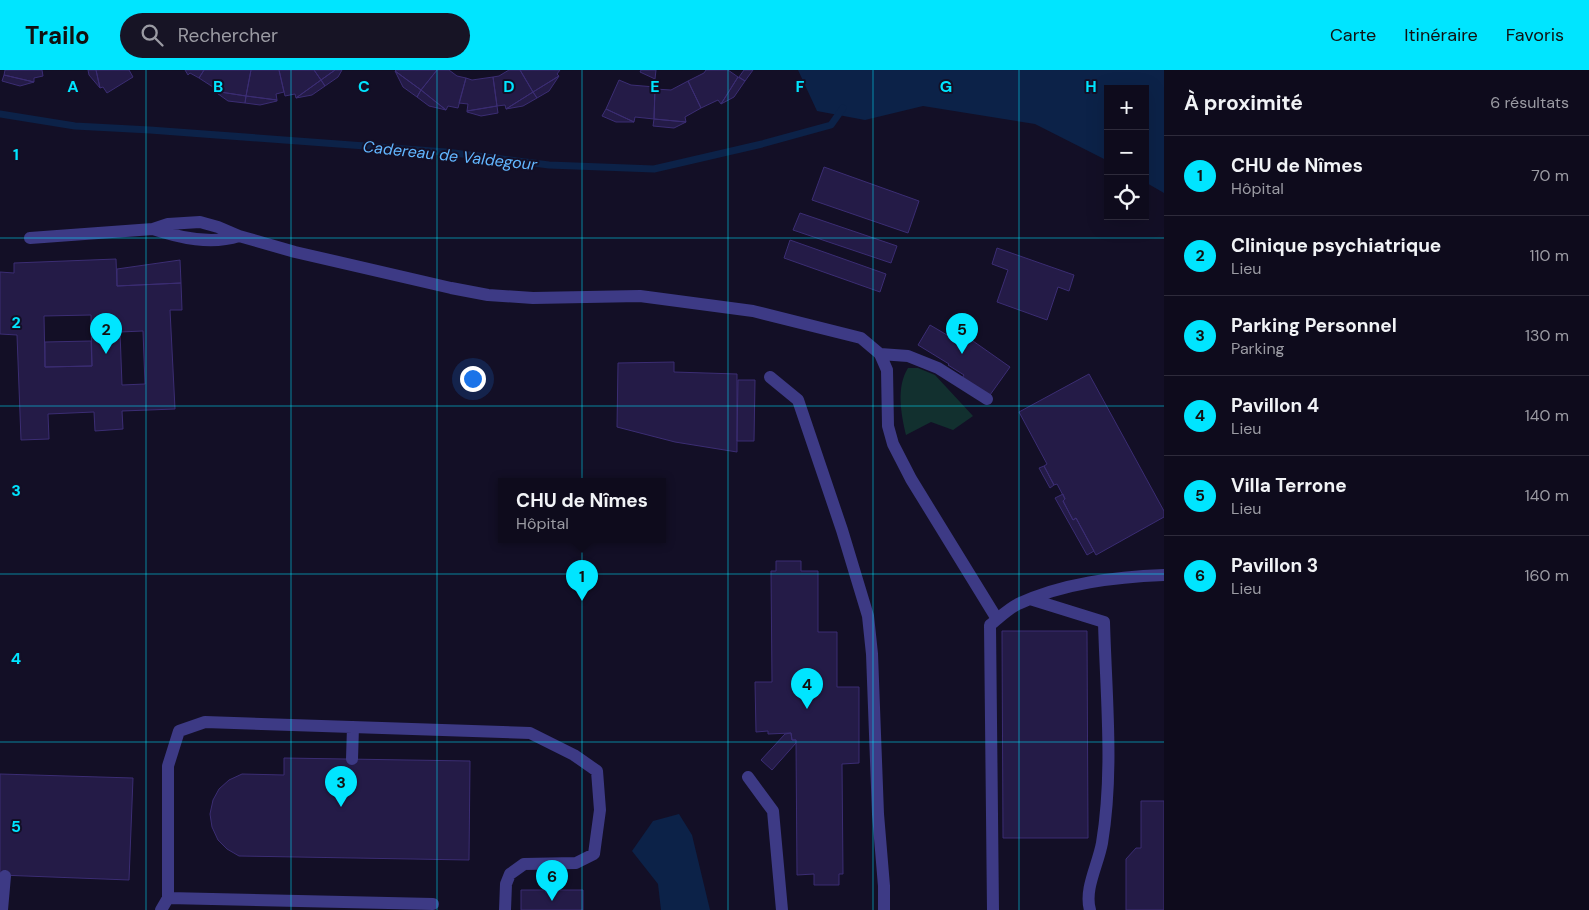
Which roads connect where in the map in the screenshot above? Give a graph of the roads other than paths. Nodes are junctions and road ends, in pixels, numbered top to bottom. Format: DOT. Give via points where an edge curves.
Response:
graph roads {
  1 [pos="30,238"];
  2 [pos="880,354"];
  3 [pos="770,377"];
  4 [pos="986,399"];
  5 [pos="1164,575"];
  6 [pos="1030,600"];
  7 [pos="997,619"];
  8 [pos="353,727"];
  9 [pos="352,759"];
  10 [pos="748,777"];
  11 [pos="4,876"];
  12 [pos="168,898"];
  13 [pos="433,904"];
  14 [pos="2,910"];
  15 [pos="161,910"];
  16 [pos="505,910"];
  17 [pos="782,910"];
  18 [pos="884,910"];
  19 [pos="993,910"];
  20 [pos="1090,910"];
  1 -- 2 [label="lane" via="153,229 176,237 204,240 224,241 239,236 295,252 488,295 533,298 640,296 753,311 861,338"];
  2 -- 4 [label="lane" via="908,356 938,368"];
  2 -- 7 [label="lane" via="887,370 888,426 893,444"];
  3 -- 18 [label="lane" via="798,400 868,616"];
  5 -- 6 [label="lane" via="1108,579 1056,590"];
  6 -- 7 [label="lane" via="1016,605"];
  6 -- 20 [label="lane" via="1104,622 1109,783 1102,844 1087,900"];
  7 -- 19 [label="lane" via="990,624"];
  8 -- 9 [label="lane"];
  8 -- 12 [label="lane" via="205,722 179,731 168,766"];
  8 -- 16 [label="lane" via="530,733 574,755 597,771 600,810 594,854 576,863 524,864 510,874 506,884"];
  10 -- 17 [label="lane" via="773,812"];
  11 -- 14 [label="lane"];
  12 -- 13 [label="lane"];
  12 -- 15 [label="lane"];
}
